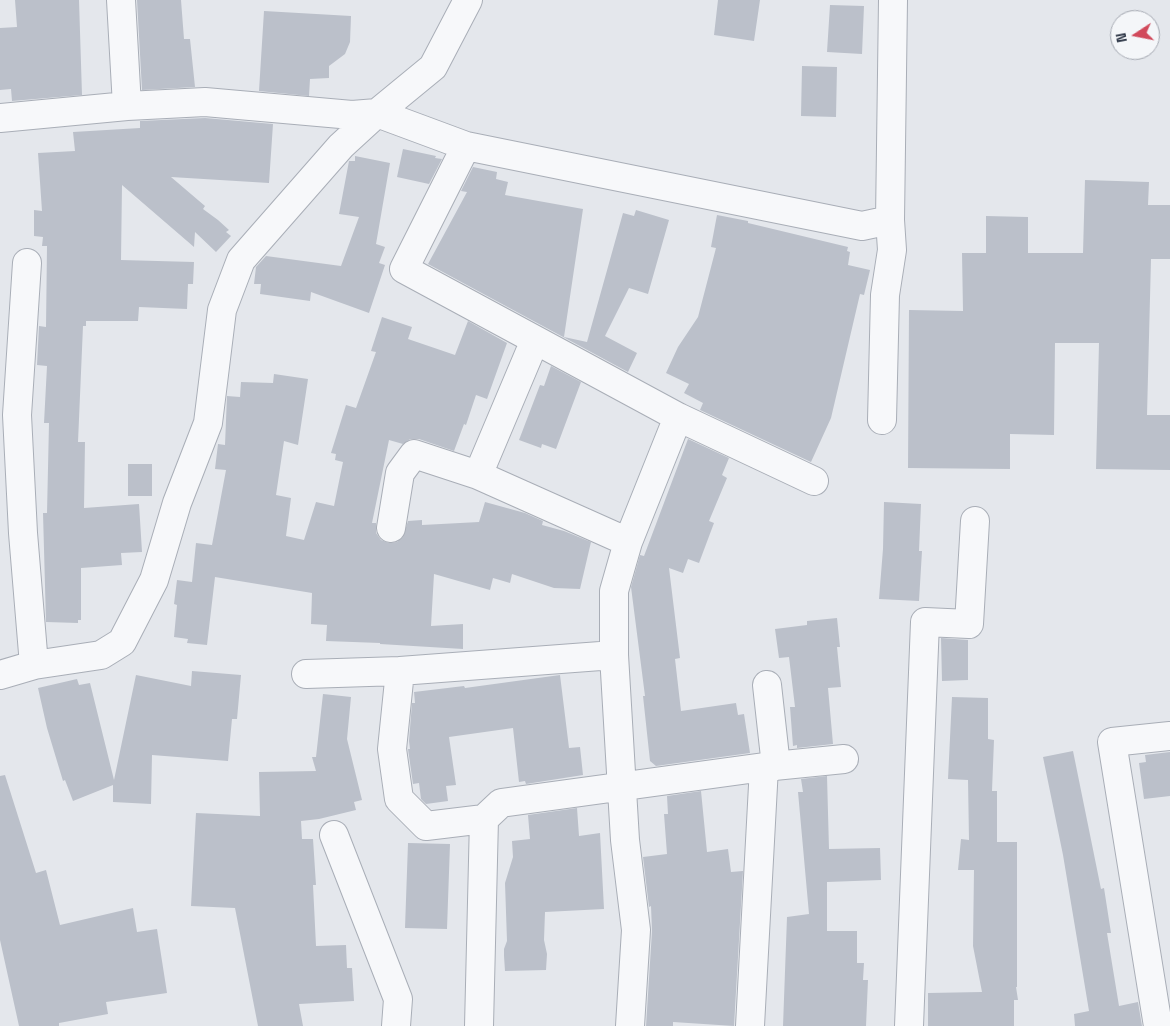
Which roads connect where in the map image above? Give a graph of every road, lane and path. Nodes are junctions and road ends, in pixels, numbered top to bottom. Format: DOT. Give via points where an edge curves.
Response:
graph roads {
  1 [pos="121,0"];
  2 [pos="468,0"];
  3 [pos="893,0"];
  4 [pos="127,106"];
  5 [pos="377,113"];
  6 [pos="0,118"];
  7 [pos="466,146"];
  8 [pos="890,220"];
  9 [pos="27,263"];
  10 [pos="535,340"];
  11 [pos="678,417"];
  12 [pos="882,420"];
  13 [pos="478,475"];
  14 [pos="814,481"];
  15 [pos="975,521"];
  16 [pos="391,528"];
  17 [pos="628,542"];
  18 [pos="614,655"];
  19 [pos="34,665"];
  20 [pos="400,671"];
  21 [pos="306,674"];
  22 [pos="0,675"];
  23 [pos="767,685"];
  24 [pos="1170,736"];
  25 [pos="844,759"];
  26 [pos="770,767"];
  27 [pos="622,786"];
  28 [pos="484,818"];
  29 [pos="334,835"];
  30 [pos="396,1026"];
  31 [pos="479,1026"];
  32 [pos="630,1026"];
  33 [pos="750,1026"];
  34 [pos="909,1026"];
  35 [pos="1158,1026"];
  1 -- 4 [label="street"];
  2 -- 5 [label="street" via="433,67"];
  3 -- 8 [label="street"];
  4 -- 5 [label="street" via="206,102 352,115"];
  4 -- 6 [label="street"];
  5 -- 7 [label="street"];
  5 -- 19 [label="street" via="341,146 241,260 222,310 208,423 177,503 154,580 122,642 101,655"];
  7 -- 8 [label="street" via="862,226"];
  7 -- 10 [label="street" via="404,269"];
  8 -- 12 [label="street" via="892,250 885,295"];
  9 -- 19 [label="street" via="17,415"];
  10 -- 11 [label="street"];
  10 -- 13 [label="street"];
  11 -- 14 [label="street"];
  11 -- 17 [label="street"];
  13 -- 16 [label="street" via="414,454 400,473"];
  13 -- 17 [label="street"];
  15 -- 34 [label="street" via="969,624 925,622"];
  17 -- 18 [label="street" via="614,590"];
  18 -- 20 [label="street"];
  18 -- 27 [label="street"];
  19 -- 22 [label="street"];
  20 -- 21 [label="street"];
  20 -- 28 [label="street" via="392,749 399,799 426,826"];
  23 -- 26 [label="street"];
  24 -- 35 [label="street" via="1112,742"];
  25 -- 26 [label="street"];
  26 -- 27 [label="street"];
  26 -- 33 [label="street"];
  27 -- 28 [label="street" via="501,803"];
  27 -- 32 [label="street" via="636,930"];
  28 -- 31 [label="street"];
  29 -- 30 [label="street" via="398,999"];
}
